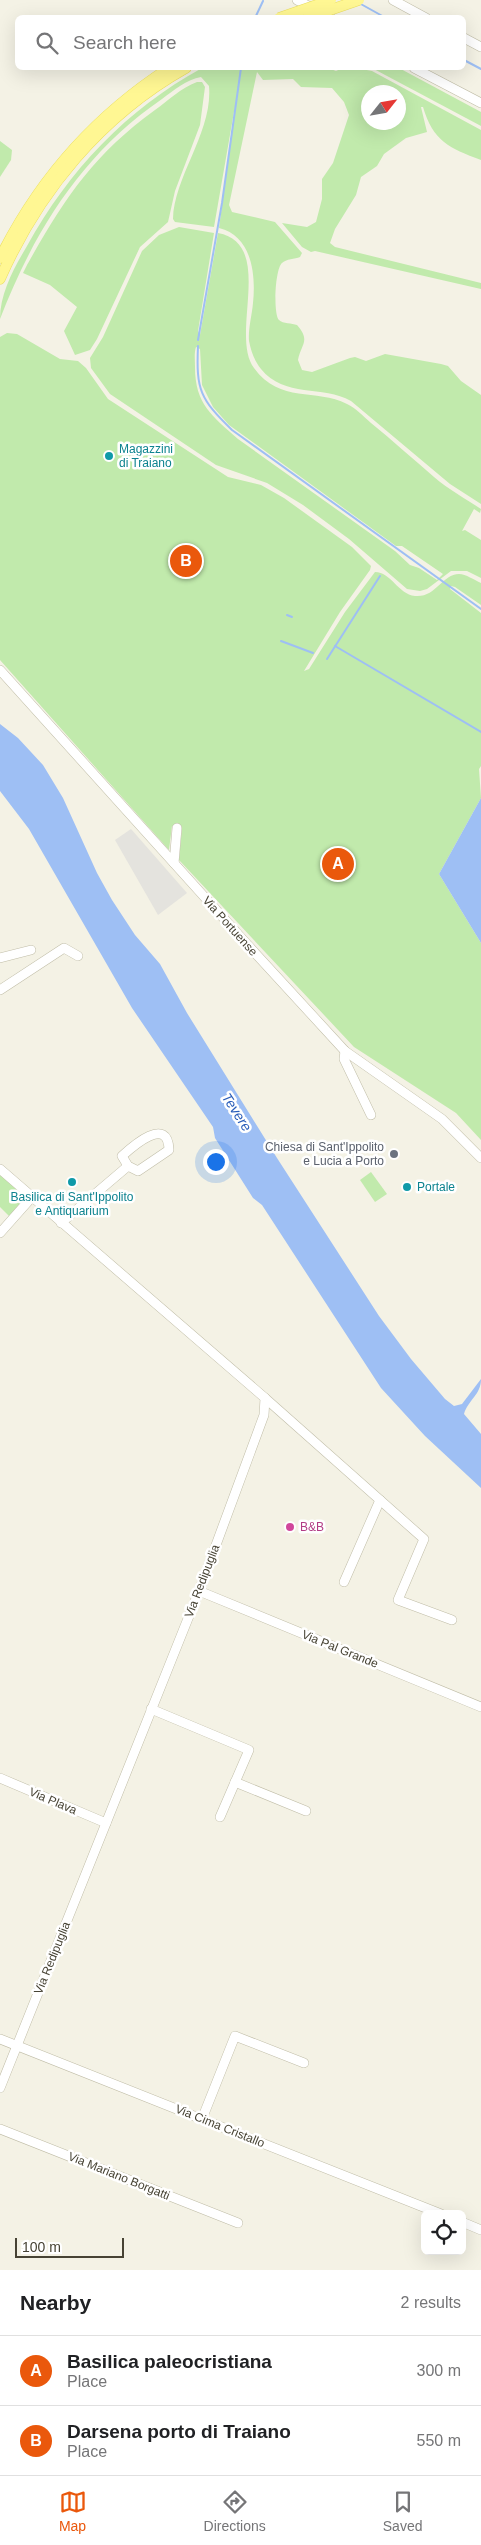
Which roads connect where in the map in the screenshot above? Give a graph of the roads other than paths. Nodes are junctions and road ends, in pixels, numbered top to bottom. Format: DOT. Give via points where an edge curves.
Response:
graph roads {
  1 [pos="297,0"];
  2 [pos="331,0"];
  3 [pos="359,0"];
  4 [pos="393,0"];
  5 [pos="288,15"];
  6 [pos="316,15"];
  7 [pos="324,15"];
  8 [pos="420,15"];
  9 [pos="466,39"];
  10 [pos="481,47"];
  11 [pos="166,70"];
  12 [pos="183,70"];
  13 [pos="418,70"];
  14 [pos="481,103"];
  15 [pos="0,258"];
  16 [pos="0,280"];
  17 [pos="0,670"];
  18 [pos="177,828"];
  19 [pos="174,863"];
  20 [pos="31,950"];
  21 [pos="78,956"];
  22 [pos="0,958"];
  23 [pos="0,990"];
  24 [pos="345,1051"];
  25 [pos="371,1115"];
  26 [pos="481,1158"];
  27 [pos="128,1166"];
  28 [pos="0,1169"];
  29 [pos="32,1197"];
  30 [pos="61,1223"];
  31 [pos="0,1233"];
  32 [pos="265,1398"];
  33 [pos="380,1500"];
  34 [pos="344,1582"];
  35 [pos="199,1591"];
  36 [pos="452,1620"];
  37 [pos="481,1707"];
  38 [pos="151,1709"];
  39 [pos="0,1778"];
  40 [pos="235,1782"];
  41 [pos="306,1812"];
  42 [pos="220,1817"];
  43 [pos="106,1823"];
  44 [pos="0,2038"];
  45 [pos="17,2045"];
  46 [pos="304,2062"];
  47 [pos="0,2088"];
  48 [pos="202,2119"];
  49 [pos="0,2129"];
  50 [pos="431,2210"];
  51 [pos="238,2223"];
  52 [pos="466,2224"];
  53 [pos="481,2230"];
  1 -- 7 [label="street"];
  2 -- 5 [label="main road, bridge"];
  3 -- 6 [label="main road, bridge"];
  4 -- 8 [label="street"];
  9 -- 10 [label="street"];
  11 -- 15 [label="main road" via="108,112 66,154 27,209"];
  12 -- 16 [label="main road" via="121,112 72,161 31,218"];
  13 -- 14 [label="street"];
  17 -- 19 [label="street, Via Portuense"];
  18 -- 19 [label="street"];
  19 -- 24 [label="street, Via Portuense"];
  20 -- 22 [label="street"];
  21 -- 23 [label="street" via="64,948"];
  24 -- 25 [label="street" via="344,1059"];
  24 -- 26 [label="street, Via Portuense" via="442,1120"];
  27 -- 27 [label="street" via="138,1171 169,1150 169,1142 162,1134 149,1135 122,1156"];
  27 -- 30 [label="street"];
  28 -- 29 [label="street"];
  29 -- 30 [label="street"];
  29 -- 31 [label="street"];
  30 -- 32 [label="street"];
  32 -- 33 [label="street"];
  32 -- 35 [label="street, Via Redipuglia" via="264,1415"];
  33 -- 34 [label="street"];
  33 -- 36 [label="street" via="424,1539 398,1600"];
  35 -- 37 [label="street, Via Pal Grande"];
  35 -- 38 [label="street, Via Redipuglia"];
  38 -- 40 [label="street" via="249,1750"];
  38 -- 43 [label="street, Via Redipuglia"];
  39 -- 43 [label="street, Via Plava"];
  40 -- 41 [label="street"];
  40 -- 42 [label="street"];
  43 -- 45 [label="street, Via Redipuglia"];
  44 -- 45 [label="street, Via Cima Cristallo"];
  45 -- 47 [label="street, Via Redipuglia"];
  45 -- 48 [label="street, Via Cima Cristallo"];
  46 -- 48 [label="street" via="235,2036"];
  48 -- 50 [label="street, Via Cima Cristallo"];
  49 -- 51 [label="street, Via Mariano Borgatti"];
  52 -- 53 [label="street"];
}
